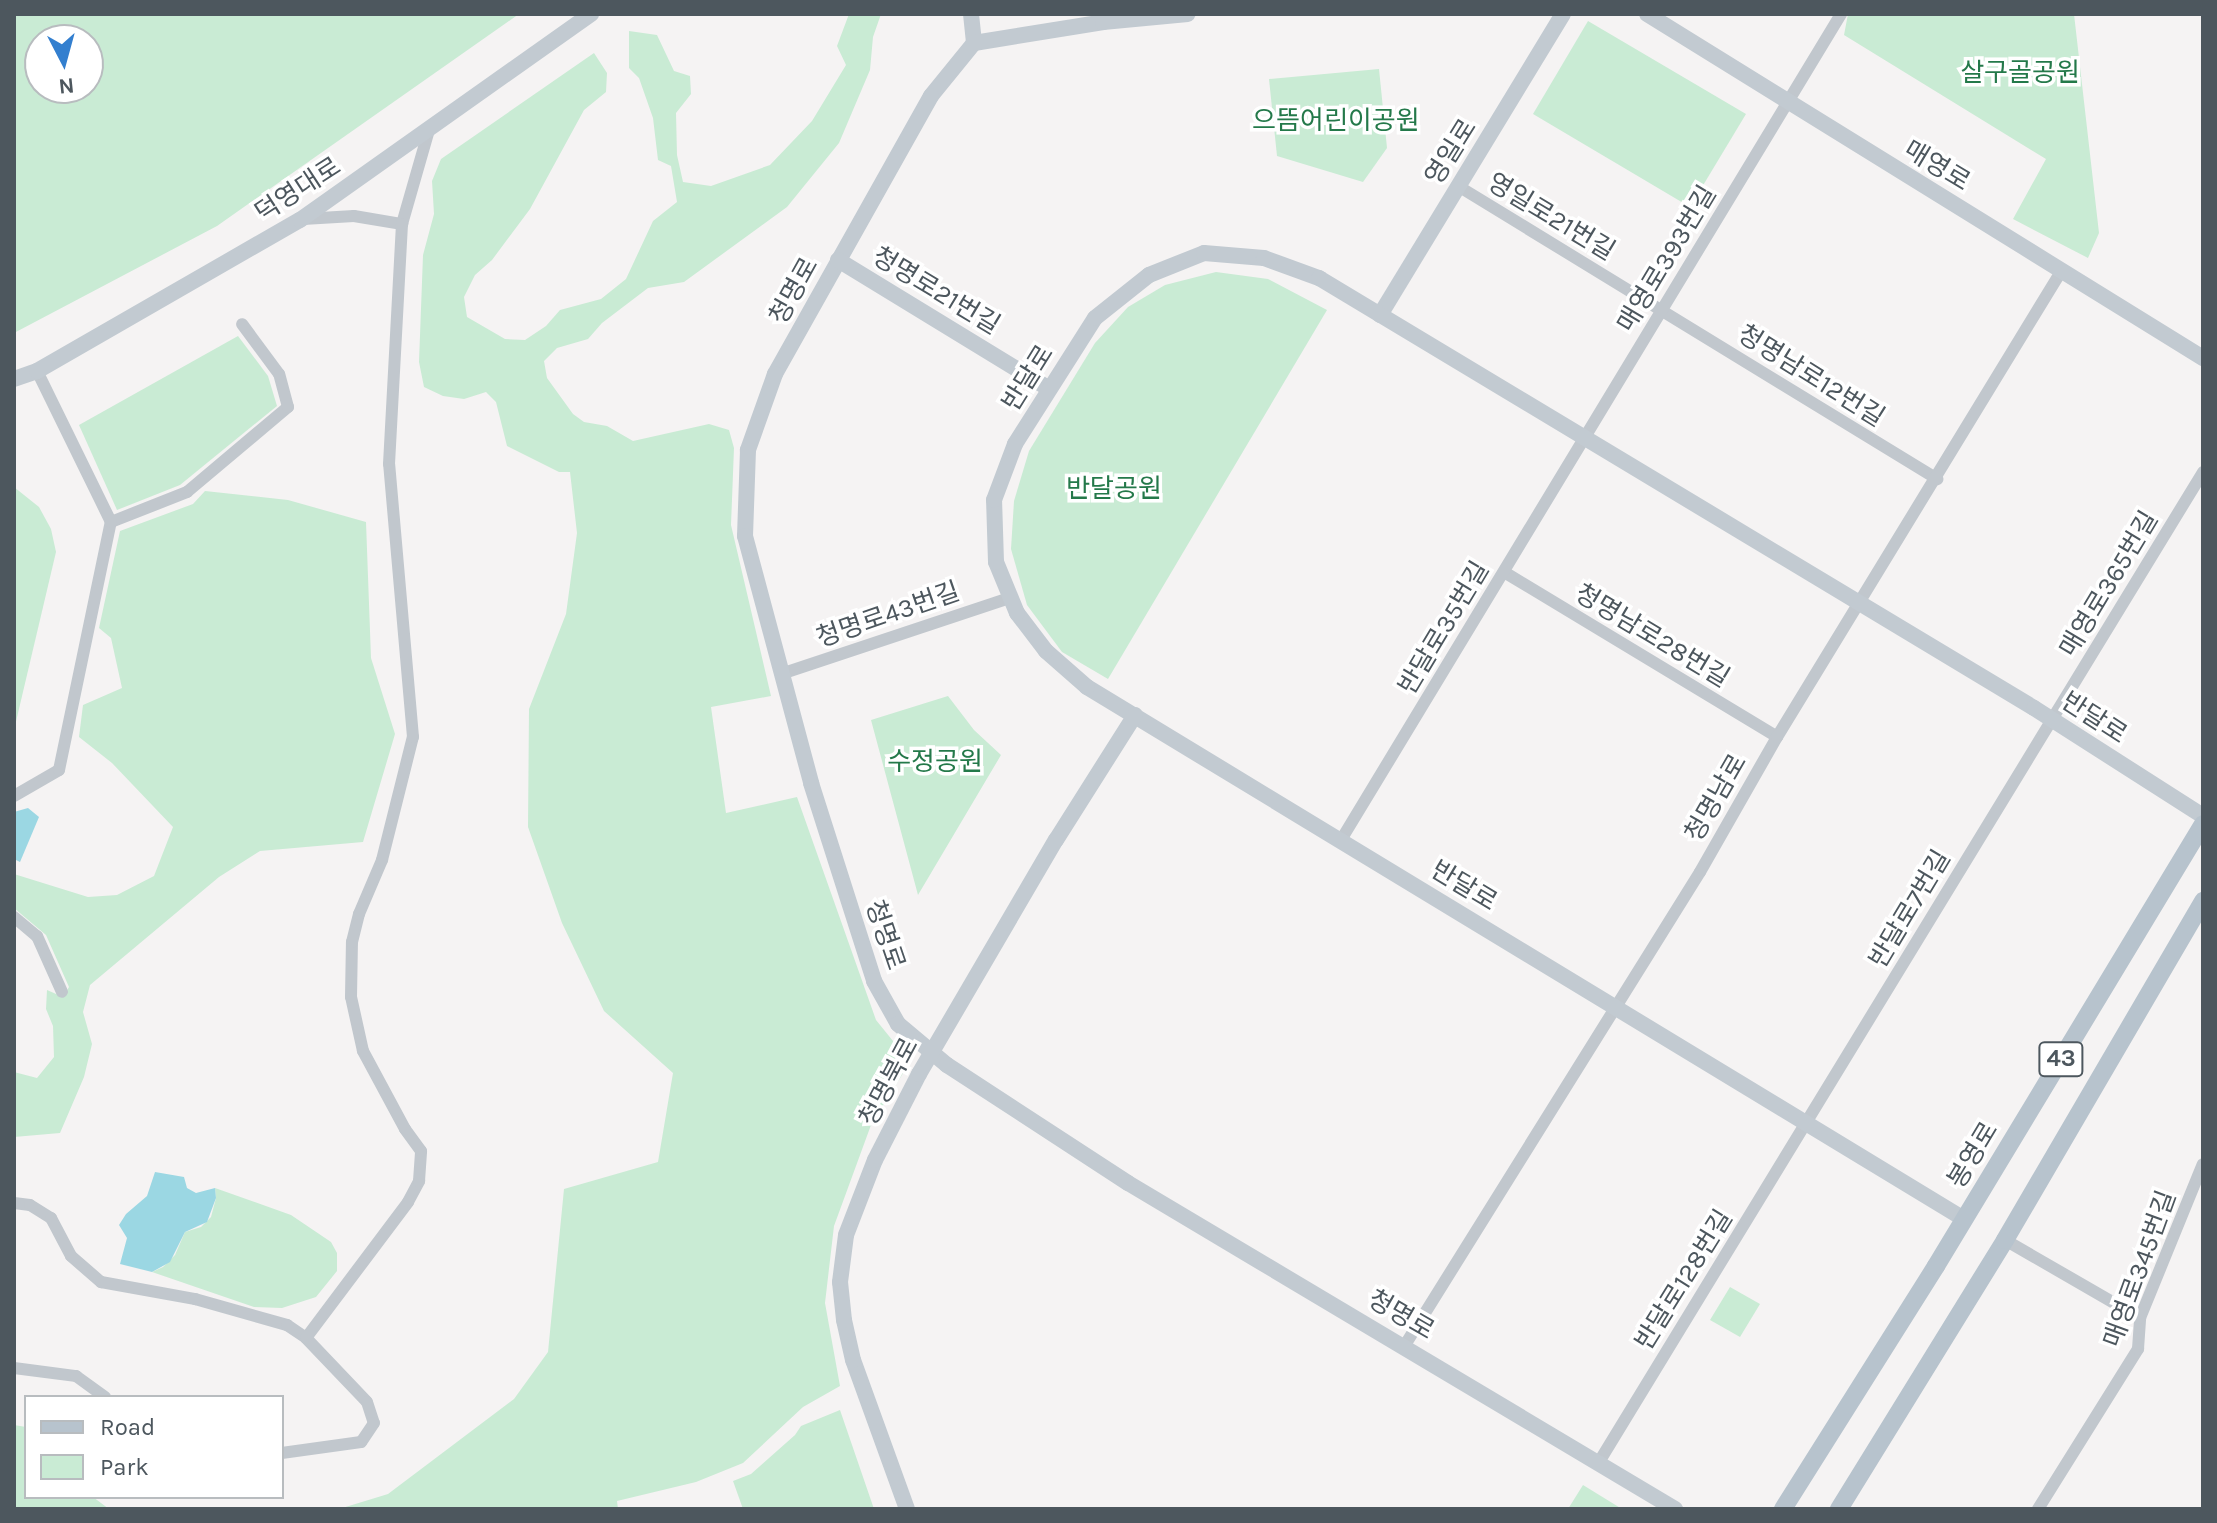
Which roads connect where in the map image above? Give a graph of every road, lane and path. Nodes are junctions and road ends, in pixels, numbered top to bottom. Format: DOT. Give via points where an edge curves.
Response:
graph roads {
  1 [pos="591,14"];
  2 [pos="971,14"];
  3 [pos="1188,14"];
  4 [pos="1563,14"];
  5 [pos="1647,14"];
  6 [pos="1841,14"];
  7 [pos="974,43"];
  8 [pos="1787,102"];
  9 [pos="429,130"];
  10 [pos="1458,186"];
  11 [pos="300,220"];
  12 [pos="402,224"];
  13 [pos="838,260"];
  14 [pos="2062,270"];
  15 [pos="1662,310"];
  16 [pos="1380,315"];
  17 [pos="242,324"];
  18 [pos="2203,358"];
  19 [pos="37,371"];
  20 [pos="14,379"];
  21 [pos="1049,389"];
  22 [pos="1585,438"];
  23 [pos="2203,472"];
  24 [pos="1937,479"];
  25 [pos="111,522"];
  26 [pos="1504,572"];
  27 [pos="1009,598"];
  28 [pos="1860,604"];
  29 [pos="781,674"];
  30 [pos="1135,715"];
  31 [pos="2052,719"];
  32 [pos="1777,737"];
  33 [pos="14,796"];
  34 [pos="2203,816"];
  35 [pos="2203,824"];
  36 [pos="1341,840"];
  37 [pos="2203,901"];
  38 [pos="14,917"];
  39 [pos="62,992"];
  40 [pos="1616,1005"];
  41 [pos="931,1054"];
  42 [pos="1808,1123"];
  43 [pos="2203,1164"];
  44 [pos="14,1203"];
  45 [pos="1964,1219"];
  46 [pos="2005,1240"];
  47 [pos="2140,1318"];
  48 [pos="306,1338"];
  49 [pos="1405,1345"];
  50 [pos="14,1368"];
  51 [pos="102,1395"];
  52 [pos="284,1453"];
  53 [pos="1599,1462"];
  54 [pos="907,1509"];
  55 [pos="1675,1509"];
  56 [pos="1783,1509"];
  57 [pos="1839,1509"];
  58 [pos="2038,1509"];
  1 -- 9 [label="street, 덕영대로"];
  2 -- 7 [label="street"];
  3 -- 7 [label="street"];
  4 -- 10 [label="street, 영일로"];
  5 -- 8 [label="street, 매영로"];
  6 -- 8 [label="street, 매영로393번길"];
  7 -- 13 [label="street, 청명로" via="931,96"];
  8 -- 14 [label="street, 매영로"];
  8 -- 15 [label="street, 매영로393번길"];
  9 -- 11 [label="street, 덕영대로"];
  9 -- 12 [label="street"];
  10 -- 15 [label="street, 영일로21번길"];
  10 -- 16 [label="street, 영일로"];
  11 -- 12 [label="street" via="354,216"];
  11 -- 19 [label="street, 덕영대로"];
  12 -- 48 [label="street" via="389,464 413,737 382,860 352,942 351,997 363,1051 421,1151 419,1181"];
  13 -- 21 [label="street, 청명로21번길"];
  13 -- 29 [label="street, 청명로" via="775,374 748,450 745,536"];
  14 -- 18 [label="street, 매영로"];
  14 -- 24 [label="street, 청명남로"];
  15 -- 22 [label="street, 매영로393번길"];
  15 -- 24 [label="street, 청명남로12번길"];
  16 -- 21 [label="street, 반달로" via="1319,278 1264,258 1204,253 1149,275 1095,318"];
  16 -- 22 [label="street, 반달로"];
  17 -- 25 [label="street" via="279,374 288,407 187,492"];
  19 -- 20 [label="street, 덕영대로"];
  19 -- 25 [label="street"];
  21 -- 27 [label="street, 반달로" via="1015,444 994,500 996,562"];
  22 -- 26 [label="street, 반달로35번길"];
  22 -- 28 [label="street, 반달로"];
  23 -- 31 [label="street, 매영로365번길"];
  24 -- 28 [label="street, 청명남로"];
  25 -- 33 [label="street" via="59,770"];
  26 -- 32 [label="street, 청명남로28번길"];
  26 -- 36 [label="street, 반달로35번길"];
  27 -- 29 [label="street, 청명로43번길"];
  27 -- 30 [label="street, 반달로" via="1046,651 1087,687"];
  28 -- 31 [label="street, 반달로"];
  28 -- 32 [label="street, 청명남로"];
  29 -- 41 [label="street, 청명로" via="874,981 898,1024"];
  30 -- 36 [label="street, 반달로"];
  30 -- 41 [label="street, 청명북로"];
  31 -- 34 [label="street, 반달로"];
  31 -- 42 [label="street, 반달로7번길"];
  32 -- 40 [label="street, 청명남로"];
  35 -- 45 [label="main road, 봉영로 / 43"];
  36 -- 40 [label="street, 반달로"];
  37 -- 46 [label="main road, 43"];
  38 -- 39 [label="street" via="37,936"];
  40 -- 42 [label="street, 반달로"];
  40 -- 49 [label="street, 청명남로"];
  41 -- 49 [label="street, 청명로" via="1128,1183"];
  41 -- 54 [label="street, 청명북로" via="875,1160 846,1235 840,1282 853,1360"];
  42 -- 45 [label="street, 반달로"];
  42 -- 53 [label="street, 반달로128번길"];
  43 -- 47 [label="street, 매영로345번길"];
  44 -- 48 [label="street" via="30,1205 51,1218 71,1256 101,1282 195,1299 287,1325"];
  45 -- 56 [label="main road, 봉영로 / 43"];
  46 -- 47 [label="street"];
  46 -- 57 [label="main road, 43"];
  47 -- 58 [label="street, 매영로345번길" via="2138,1349"];
  48 -- 52 [label="street" via="367,1402 374,1423 361,1442"];
  49 -- 53 [label="street, 청명로"];
  50 -- 51 [label="street" via="76,1376"];
  53 -- 55 [label="street, 청명로"];
}
